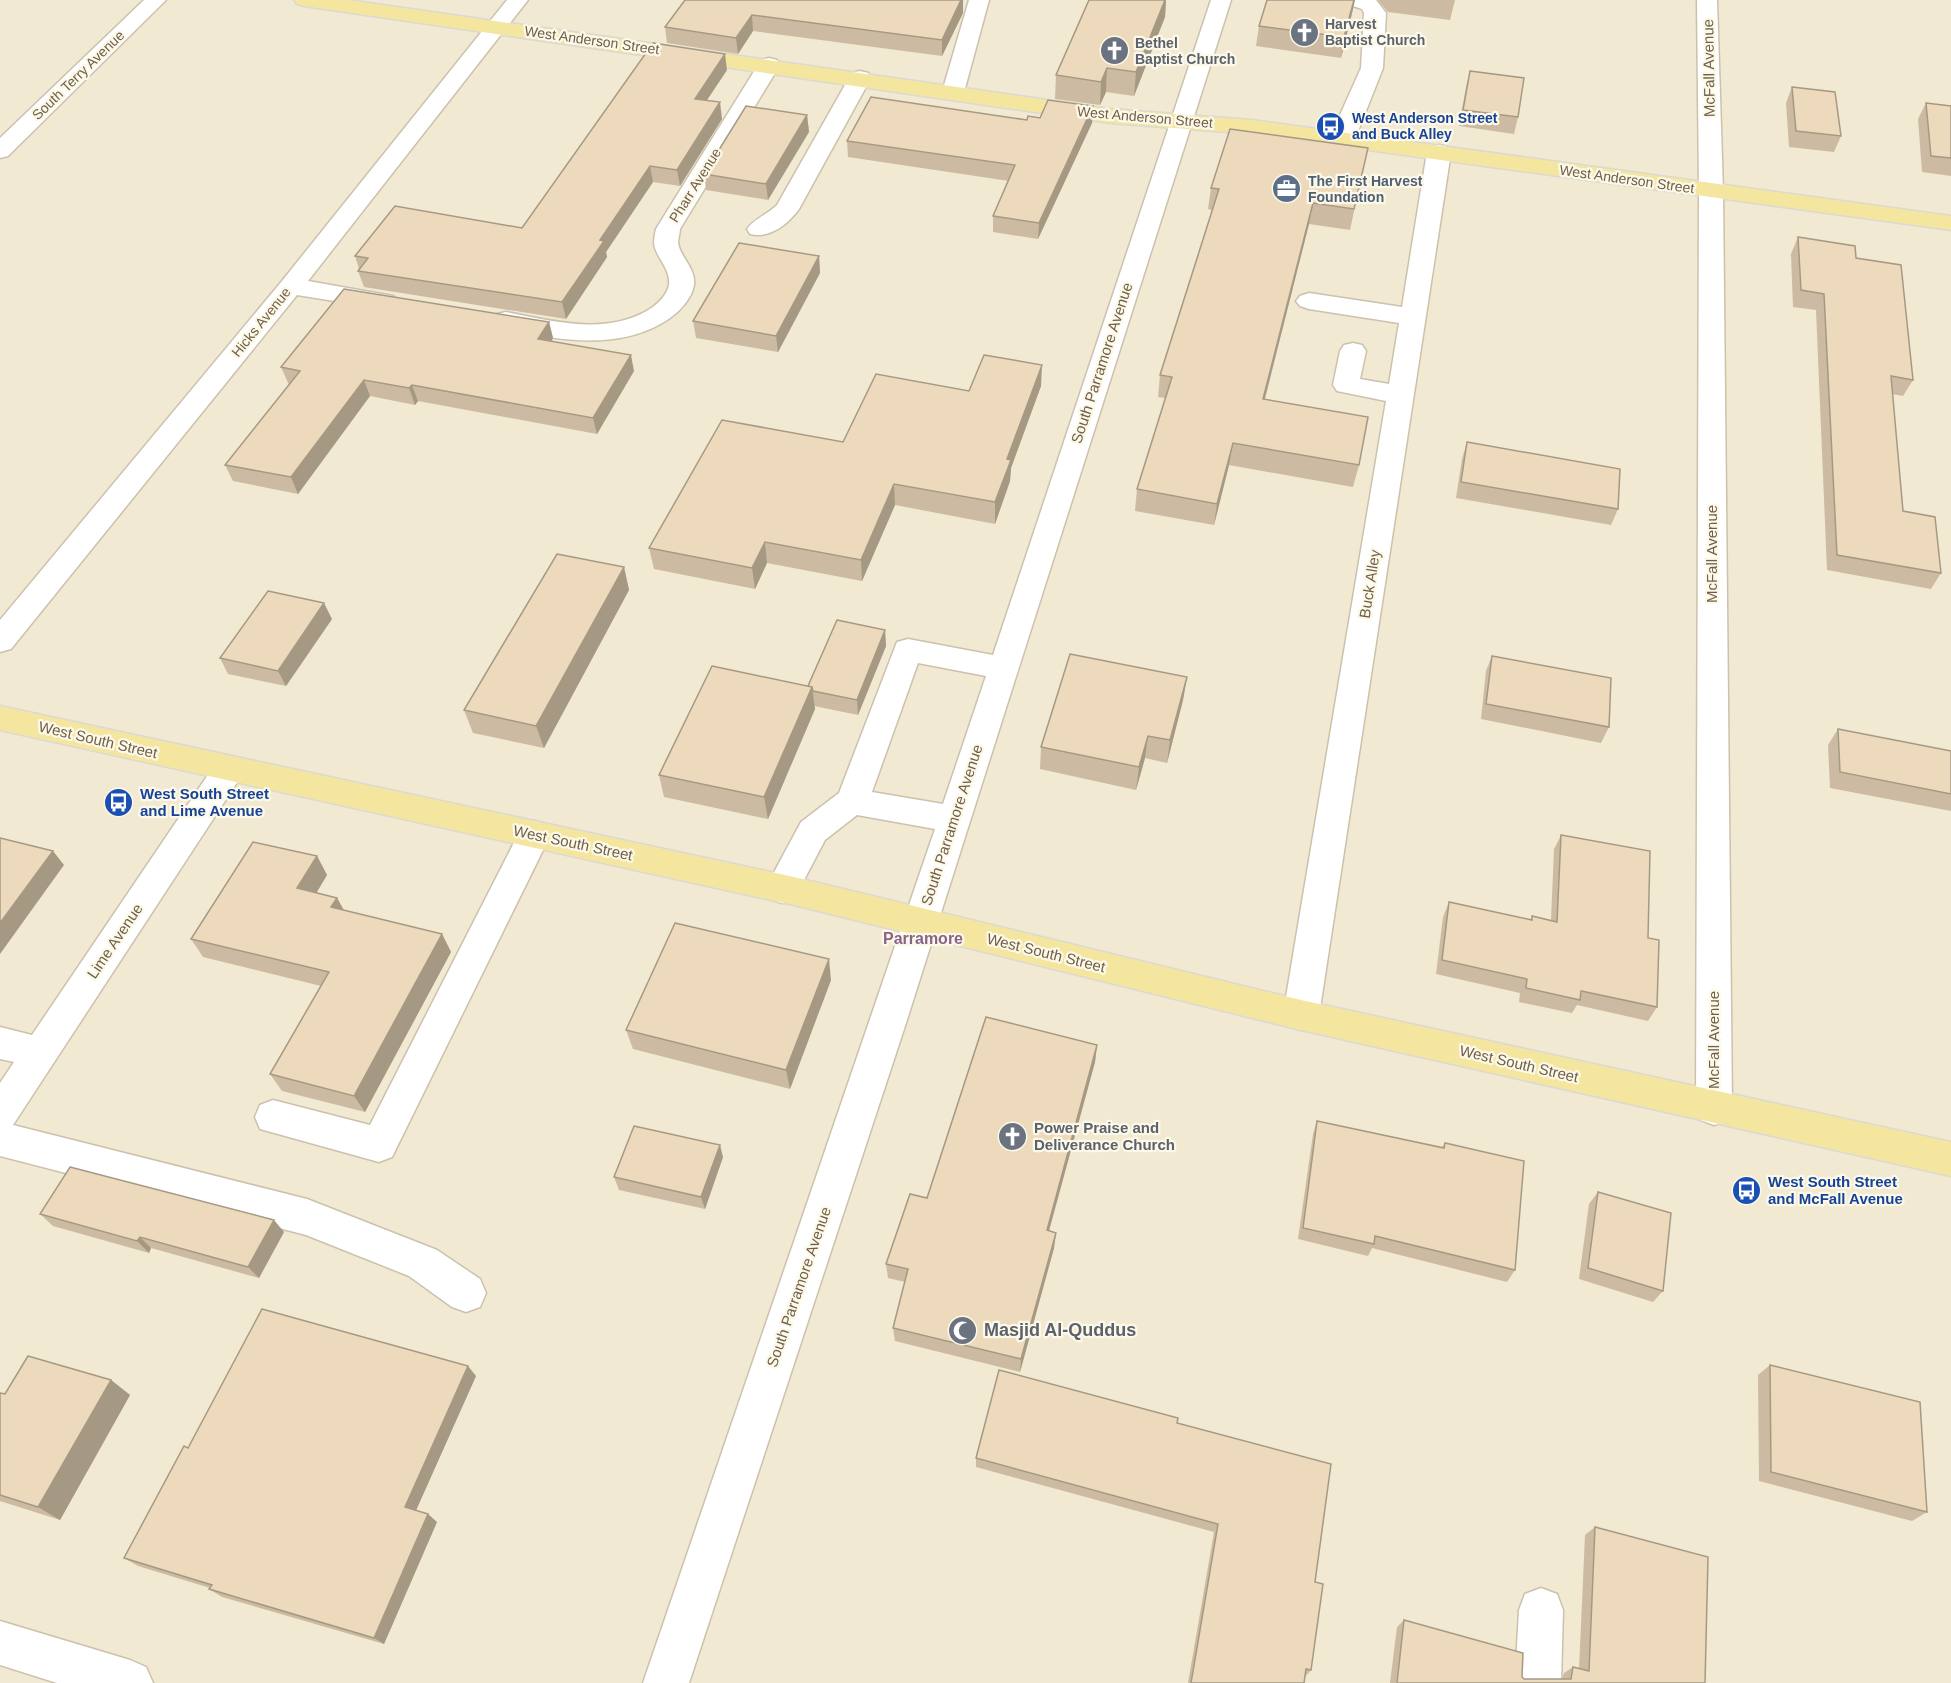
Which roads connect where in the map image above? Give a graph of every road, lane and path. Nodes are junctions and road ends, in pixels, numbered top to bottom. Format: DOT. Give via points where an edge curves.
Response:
graph roads {
  1 [pos="156,0"];
  2 [pos="304,0"];
  3 [pos="518,0"];
  4 [pos="979,0"];
  5 [pos="1221,0"];
  6 [pos="1354,0"];
  7 [pos="1707,0"];
  8 [pos="496,27"];
  9 [pos="769,65"];
  10 [pos="860,78"];
  11 [pos="953,92"];
  12 [pos="1180,122"];
  13 [pos="1345,139"];
  14 [pos="0,151"];
  15 [pos="1438,152"];
  16 [pos="1711,191"];
  17 [pos="1951,223"];
  18 [pos="759,229"];
  19 [pos="291,286"];
  20 [pos="1309,301"];
  21 [pos="409,305"];
  22 [pos="480,316"];
  23 [pos="1412,317"];
  24 [pos="1353,351"];
  25 [pos="1400,395"];
  26 [pos="0,641"];
  27 [pos="1003,668"];
  28 [pos="0,718"];
  29 [pos="230,769"];
  30 [pos="852,801"];
  31 [pos="955,819"];
  32 [pos="535,834"];
  33 [pos="782,889"];
  34 [pos="920,921"];
  35 [pos="1301,1015"];
  36 [pos="0,1043"];
  37 [pos="40,1053"];
  38 [pos="1714,1108"];
  39 [pos="0,1114"];
  40 [pos="273,1117"];
  41 [pos="0,1139"];
  42 [pos="1951,1158"];
  43 [pos="466,1293"];
  44 [pos="1541,1610"];
  45 [pos="0,1643"];
  46 [pos="130,1683"];
  47 [pos="666,1683"];
  48 [pos="1538,1683"];
  1 -- 14 [label="street, South Terry Avenue"];
  2 -- 8 [label="main road, West Anderson Street"];
  3 -- 8 [label="street, Hicks Avenue"];
  4 -- 11 [label="street"];
  5 -- 12 [label="street, South Parramore Avenue"];
  6 -- 13 [label="street" via="1370,5 1375,13 1372,68"];
  7 -- 16 [label="street, McFall Avenue"];
  8 -- 9 [label="main road, West Anderson Street"];
  8 -- 19 [label="street, Hicks Avenue"];
  9 -- 10 [label="main road, West Anderson Street"];
  9 -- 22 [label="street, Pharr Avenue" via="669,228 666,244 681,271 681,286 673,303 657,318 635,327 586,332"];
  10 -- 11 [label="main road, West Anderson Street"];
  10 -- 18 [label="street" via="787,210"];
  11 -- 12 [label="main road, West Anderson Street" via="1110,116"];
  12 -- 13 [label="main road, West Anderson Street"];
  12 -- 27 [label="street, South Parramore Avenue"];
  13 -- 15 [label="main road, West Anderson Street"];
  15 -- 16 [label="main road, West Anderson Street"];
  15 -- 23 [label="street, Buck Alley"];
  16 -- 17 [label="main road, West Anderson Street"];
  16 -- 38 [label="street, McFall Avenue"];
  19 -- 21 [label="street"];
  19 -- 26 [label="street, Hicks Avenue"];
  20 -- 23 [label="street"];
  23 -- 25 [label="street, Buck Alley"];
  24 -- 25 [label="street" via="1346,385"];
  25 -- 35 [label="street, Buck Alley"];
  27 -- 30 [label="street" via="908,650"];
  27 -- 31 [label="street, South Parramore Avenue"];
  28 -- 29 [label="main road, West South Street"];
  29 -- 32 [label="main road, West South Street"];
  29 -- 37 [label="street, Lime Avenue"];
  30 -- 31 [label="street"];
  30 -- 33 [label="street" via="813,831"];
  31 -- 34 [label="street, South Parramore Avenue"];
  32 -- 33 [label="main road, West South Street"];
  32 -- 40 [label="street" via="379,1145"];
  33 -- 34 [label="main road, West South Street"];
  34 -- 35 [label="main road, West South Street"];
  34 -- 47 [label="street, South Parramore Avenue"];
  35 -- 38 [label="main road, West South Street"];
  36 -- 37 [label="street"];
  37 -- 39 [label="street, Lime Avenue"];
  38 -- 42 [label="main road, West South Street"];
  41 -- 43 [label="street" via="307,1217 423,1263"];
  44 -- 48 [label="street"];
  45 -- 46 [label="street"];
}
